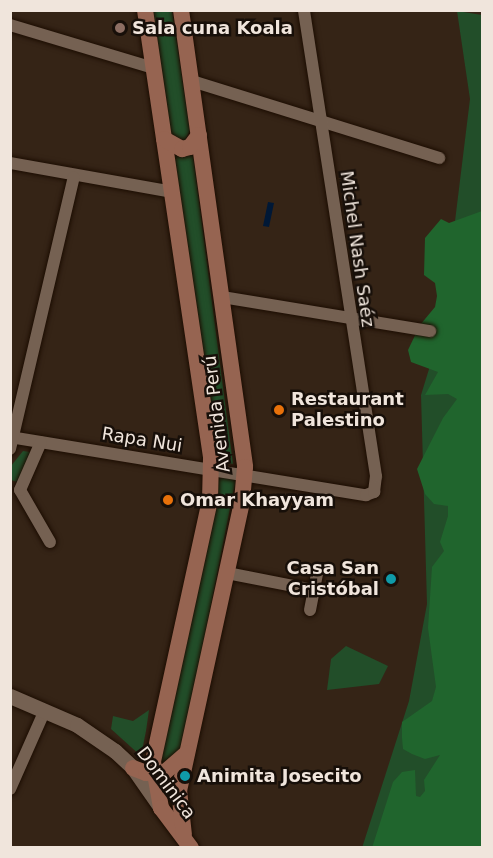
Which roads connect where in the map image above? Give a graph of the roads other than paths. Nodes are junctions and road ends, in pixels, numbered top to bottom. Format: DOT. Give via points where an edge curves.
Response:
graph roads {
  1 [pos="145,10"];
  2 [pos="181,10"];
  3 [pos="304,10"];
  4 [pos="10,25"];
  5 [pos="153,69"];
  6 [pos="192,81"];
  7 [pos="320,121"];
  8 [pos="199,135"];
  9 [pos="164,139"];
  10 [pos="439,158"];
  11 [pos="10,163"];
  12 [pos="74,177"];
  13 [pos="172,192"];
  14 [pos="222,297"];
  15 [pos="348,316"];
  16 [pos="430,331"];
  17 [pos="12,441"];
  18 [pos="41,442"];
  19 [pos="212,470"];
  20 [pos="245,475"];
  21 [pos="15,488"];
  22 [pos="374,492"];
  23 [pos="50,542"];
  24 [pos="227,573"];
  25 [pos="317,574"];
  26 [pos="314,590"];
  27 [pos="310,610"];
  28 [pos="10,696"];
  29 [pos="45,710"];
  30 [pos="188,752"];
  31 [pos="134,768"];
  32 [pos="154,774"];
  33 [pos="10,789"];
  34 [pos="161,808"];
  35 [pos="190,846"];
  1 -- 5 [label="main road, Avenida Perú"];
  2 -- 6 [label="main road, Avenida Perú"];
  3 -- 7 [label="street, Michel Nash Saéz"];
  4 -- 5 [label="street"];
  5 -- 9 [label="main road, Avenida Perú"];
  6 -- 7 [label="street"];
  6 -- 8 [label="main road, Avenida Perú"];
  7 -- 10 [label="street"];
  7 -- 15 [label="street, Michel Nash Saéz"];
  8 -- 9 [label="main road" via="190,147 182,149"];
  8 -- 14 [label="main road, Avenida Perú"];
  9 -- 13 [label="main road, Avenida Perú"];
  11 -- 12 [label="street"];
  12 -- 13 [label="street"];
  12 -- 17 [label="street"];
  13 -- 19 [label="main road, Avenida Perú"];
  14 -- 15 [label="street"];
  14 -- 20 [label="main road, Avenida Perú"];
  15 -- 16 [label="street"];
  15 -- 22 [label="street, Michel Nash Saéz" via="376,476"];
  17 -- 18 [label="street, Rapa Nui"];
  18 -- 19 [label="street, Rapa Nui"];
  18 -- 21 [label="street"];
  19 -- 20 [label="street, Rapa Nui"];
  19 -- 32 [label="main road, Avenida Perú" via="210,500 154,754"];
  20 -- 22 [label="street, Rapa Nui" via="366,495"];
  20 -- 24 [label="main road, Avenida Perú"];
  21 -- 23 [label="street"];
  24 -- 26 [label="street"];
  24 -- 30 [label="main road, Avenida Perú"];
  25 -- 26 [label="street"];
  26 -- 27 [label="street"];
  28 -- 29 [label="street, Dominica"];
  29 -- 31 [label="street, Dominica" via="93,735"];
  29 -- 33 [label="street"];
  30 -- 32 [label="main road" via="171,769"];
  30 -- 35 [label="main road, Avenida Perú" via="178,799"];
  31 -- 32 [label="main road"];
  31 -- 34 [label="street, Dominica"];
  32 -- 34 [label="main road, Avenida Perú"];
  34 -- 35 [label="main road, Dominica"];
}
